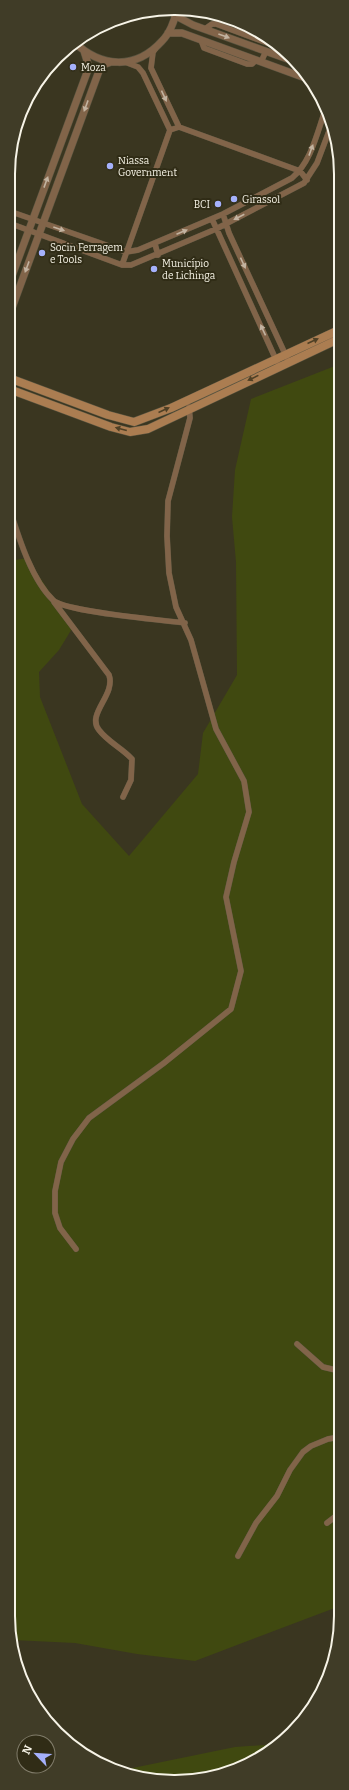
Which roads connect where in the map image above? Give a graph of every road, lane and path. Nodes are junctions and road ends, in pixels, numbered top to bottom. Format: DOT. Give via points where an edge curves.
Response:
graph roads {
  1 [pos="175,15"];
  2 [pos="180,15"];
  3 [pos="205,29"];
  4 [pos="168,33"];
  5 [pos="245,35"];
  6 [pos="262,41"];
  7 [pos="243,43"];
  8 [pos="79,47"];
  9 [pos="156,48"];
  10 [pos="84,51"];
  11 [pos="266,51"];
  12 [pos="282,57"];
  13 [pos="258,61"];
  14 [pos="111,62"];
  15 [pos="125,62"];
  16 [pos="300,76"];
  17 [pos="158,83"];
  18 [pos="150,88"];
  19 [pos="81,89"];
  20 [pos="91,91"];
  21 [pos="323,116"];
  22 [pos="179,127"];
  23 [pos="170,130"];
  24 [pos="329,132"];
  25 [pos="63,135"];
  26 [pos="74,139"];
  27 [pos="51,167"];
  28 [pos="62,171"];
  29 [pos="300,171"];
  30 [pos="308,180"];
  31 [pos="15,213"];
  32 [pos="223,214"];
  33 [pos="32,219"];
  34 [pos="212,219"];
  35 [pos="43,223"];
  36 [pos="226,224"];
  37 [pos="15,225"];
  38 [pos="216,229"];
  39 [pos="28,230"];
  40 [pos="39,234"];
  41 [pos="155,244"];
  42 [pos="126,252"];
  43 [pos="158,255"];
  44 [pos="122,265"];
  45 [pos="15,267"];
  46 [pos="255,287"];
  47 [pos="246,292"];
  48 [pos="15,300"];
  49 [pos="334,336"];
  50 [pos="287,357"];
  51 [pos="277,362"];
  52 [pos="15,380"];
  53 [pos="223,383"];
  54 [pos="15,391"];
  55 [pos="226,391"];
  56 [pos="55,395"];
  57 [pos="186,400"];
  58 [pos="71,401"];
  59 [pos="52,404"];
  60 [pos="190,408"];
  61 [pos="68,410"];
  62 [pos="134,422"];
  63 [pos="138,431"];
  64 [pos="15,525"];
  65 [pos="54,602"];
  66 [pos="184,623"];
  67 [pos="124,797"];
  68 [pos="76,1249"];
  69 [pos="297,1344"];
  70 [pos="334,1370"];
  71 [pos="334,1438"];
  72 [pos="334,1518"];
  73 [pos="327,1523"];
  74 [pos="238,1556"];
  1 -- 4 [label="street"];
  2 -- 3 [label="street"];
  3 -- 5 [label="street" via="214,23"];
  3 -- 7 [label="street, one-way"];
  4 -- 9 [label="street"];
  4 -- 13 [label="street" via="182,34"];
  5 -- 6 [label="street"];
  5 -- 7 [label="street"];
  7 -- 11 [label="street"];
  8 -- 10 [label="street"];
  9 -- 15 [label="street"];
  9 -- 17 [label="street" via="152,52 151,68"];
  10 -- 14 [label="street"];
  10 -- 19 [label="street" via="89,67"];
  11 -- 12 [label="street"];
  11 -- 13 [label="street"];
  13 -- 16 [label="street"];
  14 -- 15 [label="street"];
  14 -- 20 [label="street" via="103,65"];
  15 -- 18 [label="street" via="138,67"];
  17 -- 18 [label="street"];
  17 -- 22 [label="street, one-way"];
  18 -- 23 [label="street"];
  19 -- 20 [label="street"];
  19 -- 25 [label="street"];
  20 -- 26 [label="street, one-way"];
  29 -- 21 [label="street, one-way"];
  22 -- 23 [label="street"];
  22 -- 29 [label="street"];
  23 -- 42 [label="street"];
  24 -- 30 [label="street"];
  25 -- 26 [label="street"];
  25 -- 27 [label="street"];
  26 -- 28 [label="street"];
  27 -- 28 [label="street"];
  33 -- 27 [label="street, one-way"];
  28 -- 35 [label="street"];
  29 -- 30 [label="street"];
  29 -- 32 [label="street" via="292,178"];
  30 -- 36 [label="street, one-way" via="296,189"];
  31 -- 33 [label="street"];
  32 -- 34 [label="street"];
  32 -- 36 [label="street"];
  33 -- 35 [label="street"];
  33 -- 39 [label="street"];
  34 -- 38 [label="street"];
  41 -- 34 [label="street, one-way"];
  35 -- 40 [label="street"];
  35 -- 42 [label="street, one-way"];
  36 -- 38 [label="street"];
  36 -- 46 [label="street, one-way"];
  37 -- 39 [label="street"];
  38 -- 43 [label="street"];
  38 -- 47 [label="street"];
  39 -- 40 [label="street"];
  39 -- 45 [label="street"];
  40 -- 44 [label="street"];
  40 -- 48 [label="street, one-way"];
  41 -- 42 [label="street"];
  41 -- 43 [label="street"];
  42 -- 44 [label="street"];
  43 -- 44 [label="street" via="131,265"];
  46 -- 47 [label="street"];
  46 -- 50 [label="street"];
  51 -- 47 [label="street, one-way"];
  49 -- 50 [label="main road"];
  50 -- 51 [label="main road"];
  51 -- 53 [label="main road"];
  51 -- 55 [label="main road, one-way"];
  52 -- 56 [label="main road"];
  53 -- 55 [label="main road"];
  53 -- 57 [label="main road"];
  54 -- 59 [label="main road"];
  55 -- 60 [label="main road"];
  56 -- 58 [label="main road"];
  56 -- 59 [label="main road"];
  57 -- 60 [label="street"];
  62 -- 57 [label="main road, one-way"];
  58 -- 61 [label="main road"];
  58 -- 62 [label="main road"];
  59 -- 61 [label="main road"];
  60 -- 63 [label="main road"];
  60 -- 66 [label="street" via="190,418 168,501 167,536 170,586"];
  63 -- 61 [label="main road, one-way" via="130,432 112,427"];
  62 -- 63 [label="main road"];
  64 -- 65 [label="street" via="23,549 42,586"];
  65 -- 66 [label="street" via="79,610"];
  65 -- 67 [label="street" via="109,675 112,683 95,721 98,730 132,759 131,780"];
  66 -- 68 [label="street" via="216,729 244,781 249,812 226,897 241,972 231,1010 89,1118 73,1139 61,1162 55,1191 55,1213 60,1228"];
  69 -- 70 [label="street" via="323,1367"];
  71 -- 74 [label="street" via="311,1446 303,1452 290,1470 277,1496 256,1523"];
  72 -- 73 [label="street"];
}
